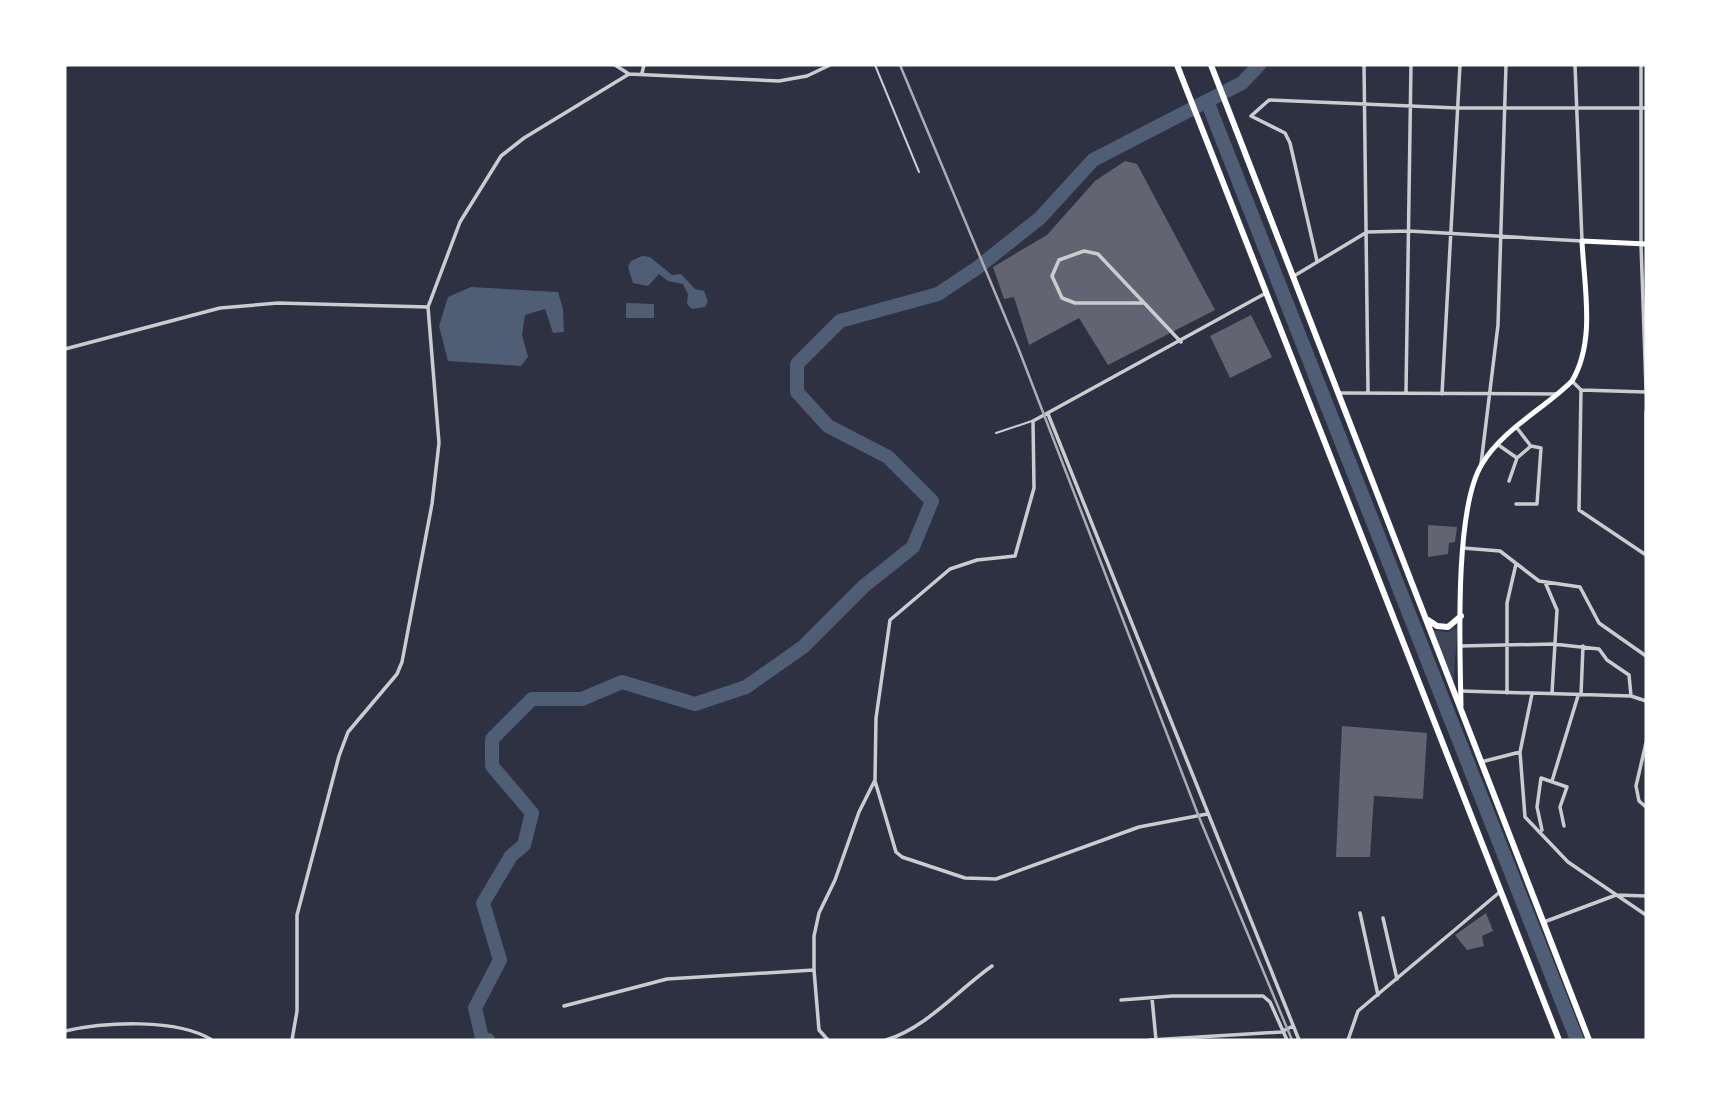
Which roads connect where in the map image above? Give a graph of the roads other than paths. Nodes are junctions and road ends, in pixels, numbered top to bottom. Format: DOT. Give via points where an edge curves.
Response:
graph roads {
  1 [pos="615,65"];
  2 [pos="644,65"];
  3 [pos="830,65"];
  4 [pos="875,65"];
  5 [pos="1177,65"];
  6 [pos="1364,65"];
  7 [pos="1411,65"];
  8 [pos="1460,65"];
  9 [pos="1506,65"];
  10 [pos="1575,65"];
  11 [pos="1642,65"];
  12 [pos="1212,68"];
  13 [pos="642,73"];
  14 [pos="629,74"];
  15 [pos="1365,102"];
  16 [pos="1409,105"];
  17 [pos="1457,108"];
  18 [pos="1504,108"];
  19 [pos="1577,108"];
  20 [pos="1644,108"];
  21 [pos="919,172"];
  22 [pos="1409,231"];
  23 [pos="1367,232"];
  24 [pos="1450,234"];
  25 [pos="1500,238"];
  26 [pos="1582,241"];
  27 [pos="1644,244"];
  28 [pos="1317,261"];
  29 [pos="1293,277"];
  30 [pos="1266,293"];
  31 [pos="1143,303"];
  32 [pos="428,307"];
  33 [pos="1181,342"];
  34 [pos="65,349"];
  35 [pos="1572,381"];
  36 [pos="1581,390"];
  37 [pos="1646,390"];
  38 [pos="1368,391"];
  39 [pos="1406,392"];
  40 [pos="1338,393"];
  41 [pos="1442,394"];
  42 [pos="1559,394"];
  43 [pos="1492,396"];
  44 [pos="1646,412"];
  45 [pos="1048,414"];
  46 [pos="1033,421"];
  47 [pos="1517,428"];
  48 [pos="996,433"];
  49 [pos="1497,444"];
  50 [pos="1531,446"];
  51 [pos="1517,458"];
  52 [pos="1481,465"];
  53 [pos="1508,481"];
  54 [pos="1646,482"];
  55 [pos="1516,504"];
  56 [pos="1463,548"];
  57 [pos="1646,555"];
  58 [pos="1516,564"];
  59 [pos="1545,582"];
  60 [pos="1424,615"];
  61 [pos="1461,617"];
  62 [pos="1553,644"];
  63 [pos="1506,645"];
  64 [pos="1461,646"];
  65 [pos="1583,646"];
  66 [pos="1646,656"];
  67 [pos="1461,691"];
  68 [pos="1507,693"];
  69 [pos="1532,694"];
  70 [pos="1552,694"];
  71 [pos="1580,695"];
  72 [pos="1630,696"];
  73 [pos="1646,701"];
  74 [pos="1461,711"];
  75 [pos="1646,743"];
  76 [pos="1520,752"];
  77 [pos="1481,762"];
  78 [pos="875,780"];
  79 [pos="1552,781"];
  80 [pos="1646,807"];
  81 [pos="1207,814"];
  82 [pos="1564,826"];
  83 [pos="1542,832"];
  84 [pos="1502,891"];
  85 [pos="1616,895"];
  86 [pos="1646,896"];
  87 [pos="1360,913"];
  88 [pos="1646,915"];
  89 [pos="1383,918"];
  90 [pos="1544,922"];
  91 [pos="992,966"];
  92 [pos="814,970"];
  93 [pos="1397,979"];
  94 [pos="1378,995"];
  95 [pos="1152,998"];
  96 [pos="1121,1000"];
  97 [pos="564,1006"];
  98 [pos="1293,1026"];
  99 [pos="65,1031"];
  100 [pos="1283,1031"];
  101 [pos="212,1040"];
  102 [pos="292,1040"];
  103 [pos="828,1040"];
  104 [pos="886,1040"];
  105 [pos="1150,1040"];
  106 [pos="1156,1040"];
  107 [pos="1287,1040"];
  108 [pos="1299,1040"];
  109 [pos="1348,1040"];
  110 [pos="1559,1040"];
  111 [pos="1589,1040"];
  1 -- 14 [label="street"];
  2 -- 13 [label="street"];
  3 -- 13 [label="street" via="807,76 779,81"];
  4 -- 21 [label="lane"];
  5 -- 30 [label="highway"];
  6 -- 15 [label="street"];
  7 -- 16 [label="street"];
  8 -- 17 [label="street"];
  9 -- 18 [label="street"];
  10 -- 19 [label="street"];
  11 -- 20 [label="street"];
  12 -- 29 [label="highway"];
  13 -- 14 [label="street"];
  14 -- 32 [label="street" via="501,156 460,222"];
  15 -- 16 [label="street"];
  15 -- 23 [label="street"];
  15 -- 28 [label="street" via="1272,99 1251,116 1285,133 1290,143"];
  16 -- 17 [label="street"];
  16 -- 22 [label="street"];
  17 -- 18 [label="street"];
  17 -- 24 [label="street"];
  18 -- 19 [label="street"];
  18 -- 25 [label="street"];
  19 -- 20 [label="street"];
  19 -- 26 [label="street"];
  20 -- 27 [label="street"];
  22 -- 23 [label="street"];
  22 -- 24 [label="street"];
  22 -- 39 [label="street"];
  23 -- 28 [label="street"];
  23 -- 38 [label="street"];
  24 -- 25 [label="street"];
  24 -- 41 [label="street"];
  25 -- 26 [label="street"];
  25 -- 43 [label="street"];
  26 -- 27 [label="main road"];
  26 -- 35 [label="main road" via="1585,349"];
  27 -- 37 [label="street"];
  28 -- 29 [label="street"];
  29 -- 40 [label="highway"];
  30 -- 33 [label="street"];
  30 -- 84 [label="highway"];
  31 -- 31 [label="street" via="1098,254 1084,251 1059,260 1052,276 1062,298 1075,303"];
  31 -- 33 [label="street"];
  32 -- 34 [label="street" via="278,303 220,308"];
  32 -- 102 [label="street" via="439,443 432,504 402,662 348,732 339,756 298,915 297,1011"];
  33 -- 45 [label="street"];
  35 -- 36 [label="street"];
  35 -- 42 [label="main road"];
  36 -- 37 [label="street"];
  36 -- 57 [label="street" via="1579,510"];
  38 -- 39 [label="street"];
  38 -- 40 [label="street"];
  39 -- 41 [label="street"];
  40 -- 60 [label="highway"];
  41 -- 43 [label="street"];
  42 -- 43 [label="street"];
  42 -- 47 [label="main road"];
  43 -- 52 [label="street"];
  44 -- 54 [label="street"];
  45 -- 46 [label="street"];
  45 -- 81 [label="street"];
  46 -- 48 [label="lane"];
  46 -- 78 [label="street" via="1034,488 1015,556 950,569 890,620 876,718"];
  47 -- 49 [label="main road"];
  47 -- 50 [label="street"];
  49 -- 51 [label="street"];
  49 -- 52 [label="main road"];
  50 -- 51 [label="street"];
  50 -- 55 [label="street" via="1541,448 1537,503"];
  51 -- 53 [label="street"];
  52 -- 56 [label="main road"];
  54 -- 57 [label="street"];
  56 -- 58 [label="street" via="1500,551"];
  56 -- 61 [label="main road"];
  58 -- 59 [label="street"];
  58 -- 63 [label="street" via="1507,603"];
  59 -- 62 [label="street" via="1556,610"];
  59 -- 66 [label="street" via="1580,587 1599,623"];
  60 -- 61 [label="highway" via="1442,628"];
  60 -- 74 [label="highway"];
  61 -- 64 [label="main road"];
  62 -- 63 [label="street"];
  62 -- 65 [label="street"];
  62 -- 70 [label="street"];
  63 -- 64 [label="street"];
  63 -- 68 [label="street"];
  64 -- 67 [label="main road"];
  65 -- 71 [label="street"];
  65 -- 72 [label="street" via="1599,649 1629,676"];
  67 -- 68 [label="street"];
  67 -- 74 [label="main road"];
  68 -- 69 [label="street"];
  69 -- 70 [label="street"];
  69 -- 76 [label="street"];
  70 -- 71 [label="street"];
  71 -- 72 [label="street"];
  71 -- 79 [label="street"];
  72 -- 73 [label="street"];
  74 -- 77 [label="highway"];
  75 -- 80 [label="street" via="1636,786 1639,801"];
  76 -- 77 [label="street"];
  76 -- 83 [label="street" via="1522,811"];
  77 -- 90 [label="highway"];
  78 -- 81 [label="street" via="896,852 965,878 996,878 1139,827"];
  78 -- 92 [label="street" via="818,913"];
  79 -- 82 [label="street" via="1567,787 1560,807"];
  79 -- 83 [label="street" via="1541,779 1537,807"];
  81 -- 98 [label="street"];
  83 -- 85 [label="street" via="1568,862"];
  84 -- 93 [label="street"];
  84 -- 110 [label="highway"];
  85 -- 86 [label="street"];
  85 -- 88 [label="street"];
  85 -- 90 [label="street"];
  87 -- 94 [label="street"];
  89 -- 93 [label="street"];
  90 -- 111 [label="highway"];
  91 -- 104 [label="street" via="918,1024"];
  92 -- 97 [label="street" via="667,979"];
  92 -- 103 [label="street" via="819,1030"];
  93 -- 94 [label="street"];
  94 -- 109 [label="street" via="1358,1011"];
  95 -- 96 [label="street"];
  95 -- 100 [label="street" via="1263,996"];
  95 -- 106 [label="street"];
  98 -- 100 [label="street"];
  98 -- 108 [label="street"];
  99 -- 101 [label="street" via="97,1026 176,1027"];
  100 -- 106 [label="street"];
  100 -- 107 [label="street"];
  105 -- 106 [label="street"];
}
